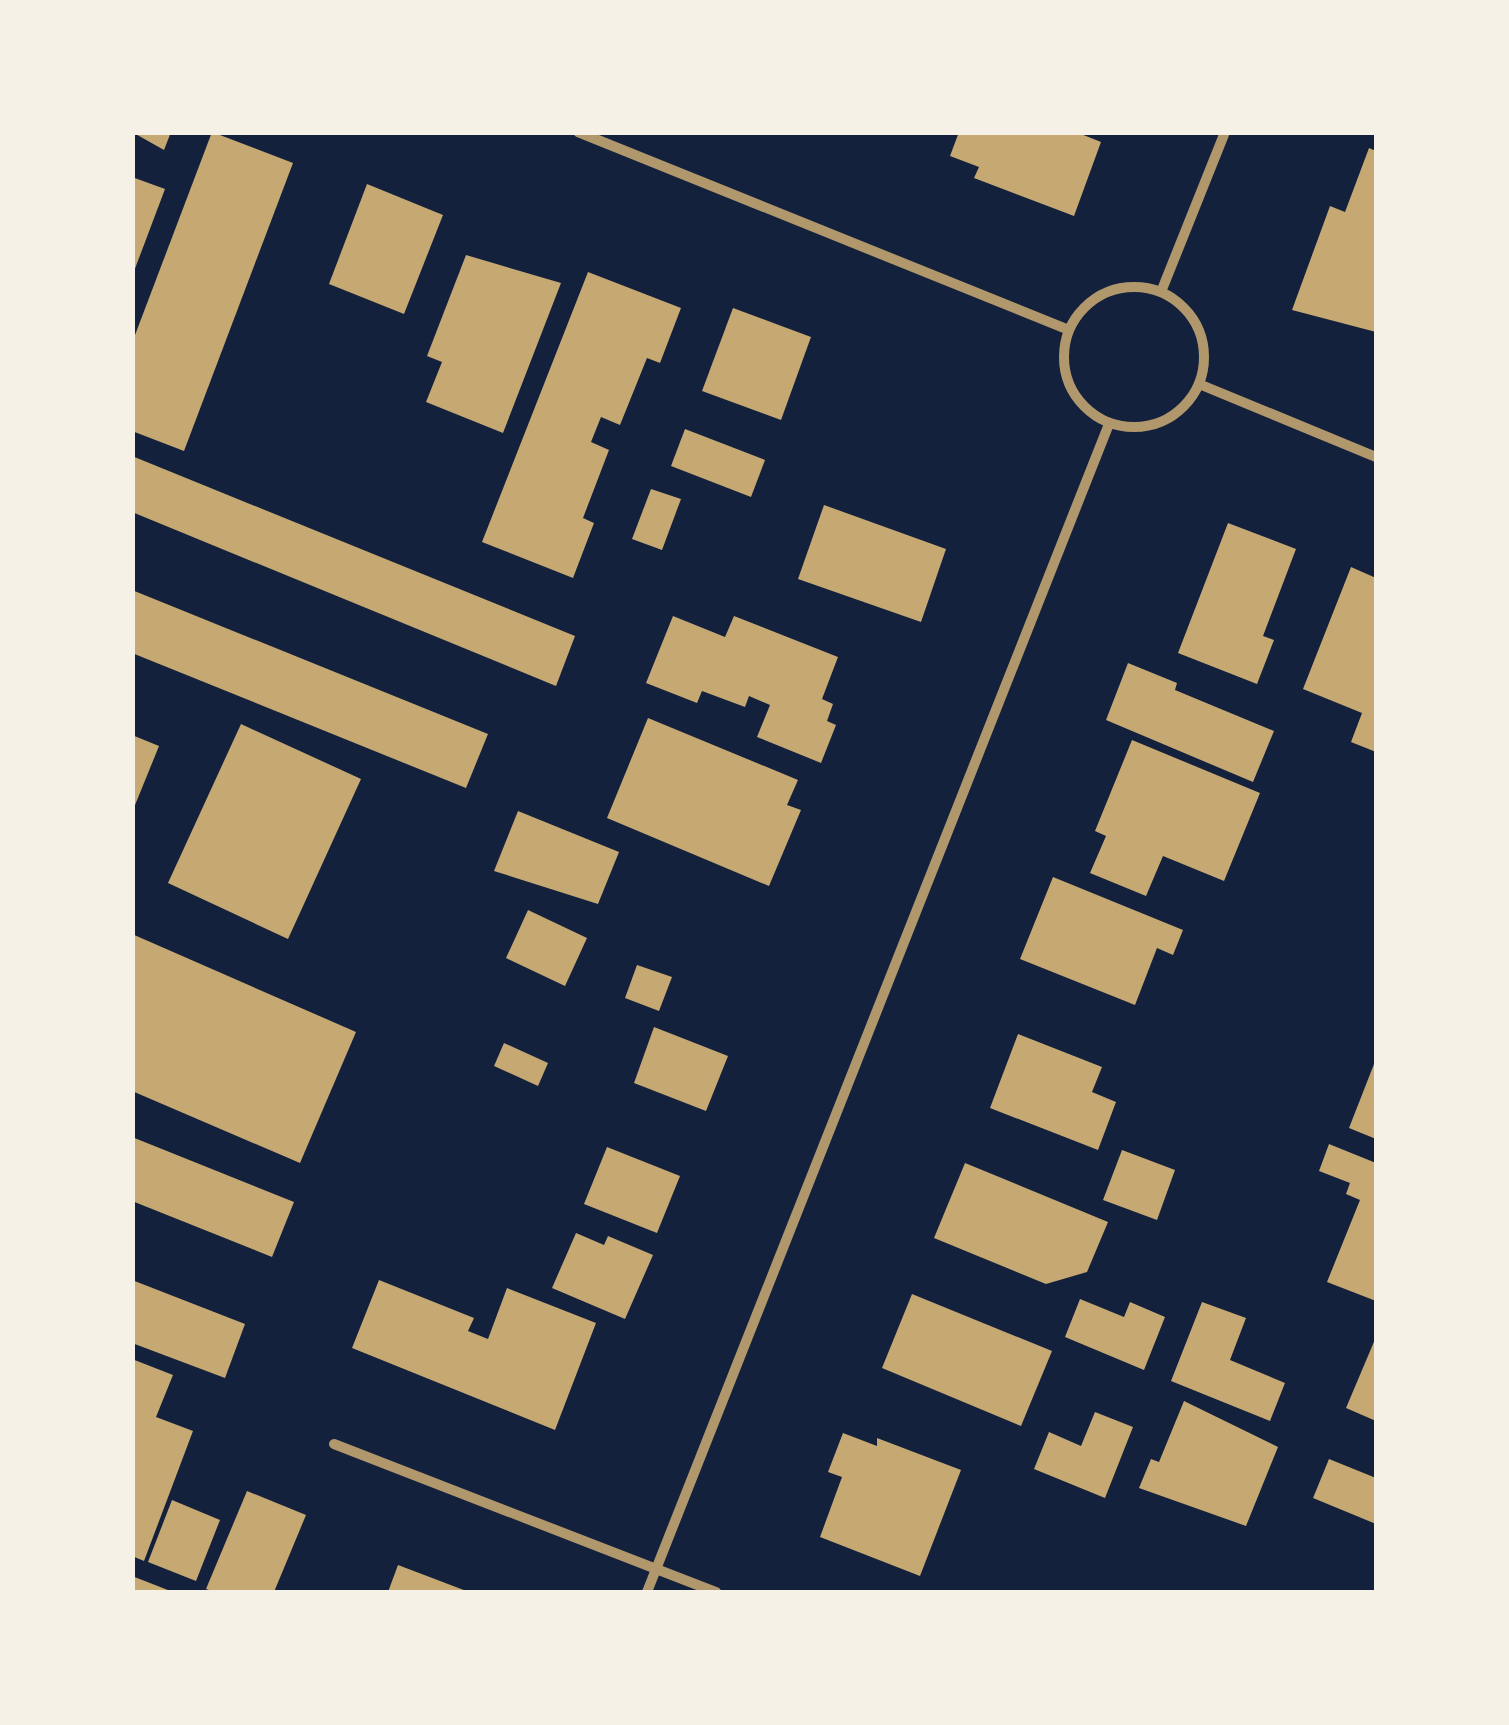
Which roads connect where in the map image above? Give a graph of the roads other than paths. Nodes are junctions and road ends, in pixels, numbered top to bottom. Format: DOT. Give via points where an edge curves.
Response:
graph roads {
  1 [pos="578,132"];
  2 [pos="1225,132"];
  3 [pos="1162,292"];
  4 [pos="1069,330"];
  5 [pos="1199,384"];
  6 [pos="1109,424"];
  7 [pos="1376,457"];
  8 [pos="334,1444"];
  9 [pos="656,1569"];
  10 [pos="647,1592"];
  11 [pos="716,1592"];
  1 -- 4 [label="street"];
  2 -- 3 [label="street"];
  3 -- 4 [label="street" via="1140,286 1097,297"];
  3 -- 5 [label="street" via="1180,303 1203,341"];
  4 -- 6 [label="street" via="1064,353 1074,395"];
  5 -- 6 [label="street" via="1172,418 1152,426"];
  5 -- 7 [label="street"];
  6 -- 9 [label="street"];
  8 -- 9 [label="street"];
  9 -- 10 [label="street"];
  9 -- 11 [label="street"];
}
